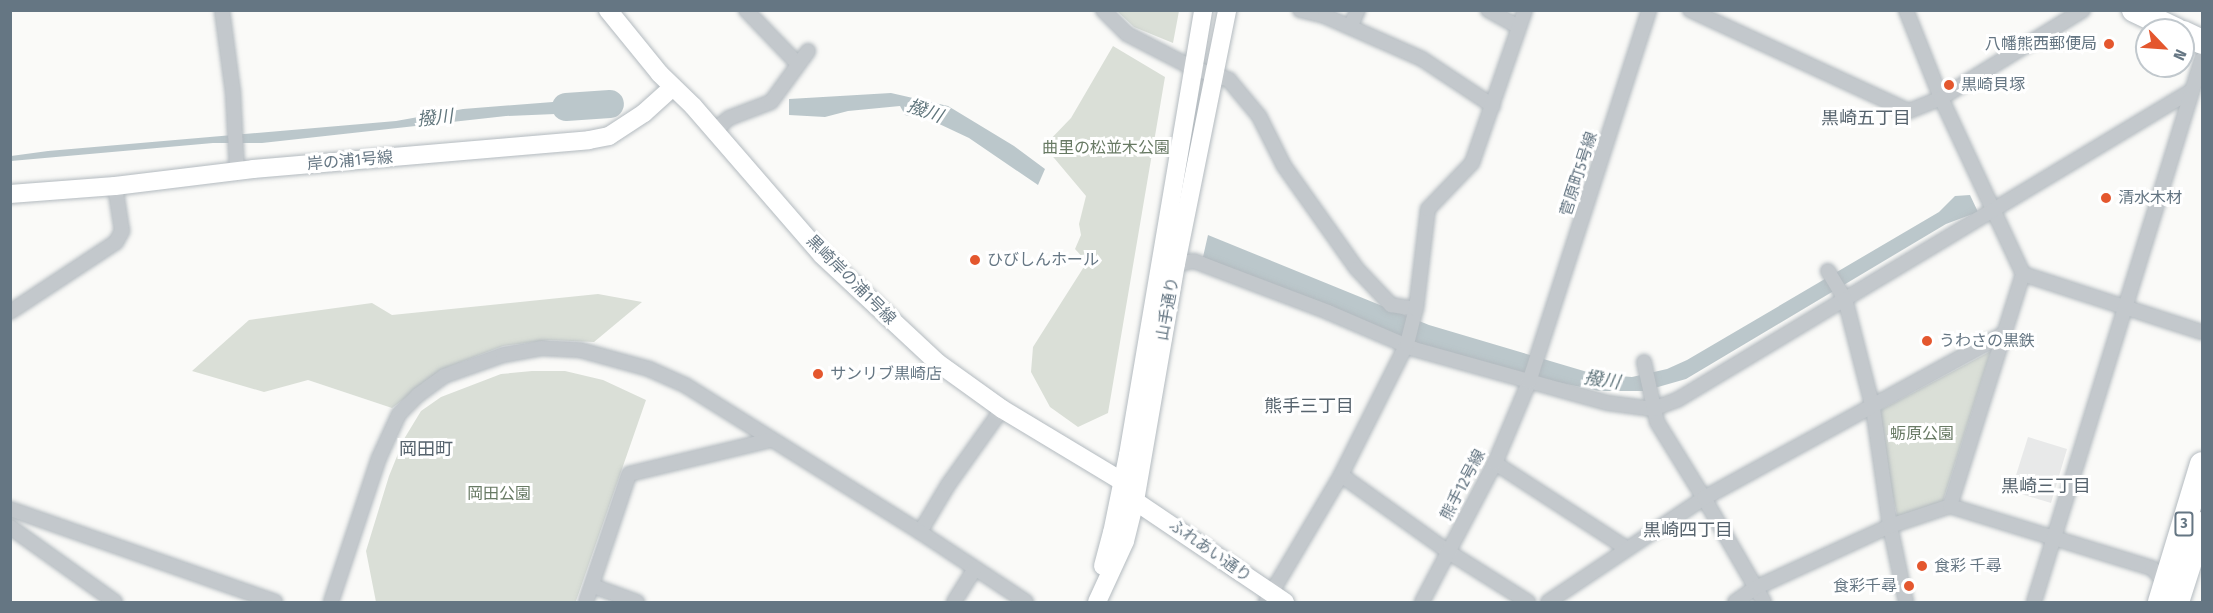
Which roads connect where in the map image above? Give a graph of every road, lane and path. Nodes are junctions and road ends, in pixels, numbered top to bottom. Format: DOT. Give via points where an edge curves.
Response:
graph roads {
  1 [pos="222,10"];
  2 [pos="608,10"];
  3 [pos="746,10"];
  4 [pos="1103,10"];
  5 [pos="1203,10"];
  6 [pos="1227,10"];
  7 [pos="1300,10"];
  8 [pos="1358,10"];
  9 [pos="1488,10"];
  10 [pos="1525,10"];
  11 [pos="1649,10"];
  12 [pos="1690,10"];
  13 [pos="1906,10"];
  14 [pos="2083,10"];
  15 [pos="2134,10"];
  16 [pos="2151,18"];
  17 [pos="1350,27"];
  18 [pos="1519,27"];
  19 [pos="808,51"];
  20 [pos="2202,59"];
  21 [pos="798,63"];
  22 [pos="1193,68"];
  23 [pos="1215,77"];
  24 [pos="673,87"];
  25 [pos="2191,91"];
  26 [pos="1941,98"];
  27 [pos="1493,106"];
  28 [pos="714,131"];
  29 [pos="237,163"];
  30 [pos="115,186"];
  31 [pos="10,194"];
  32 [pos="1993,212"];
  33 [pos="1176,264"];
  34 [pos="1828,270"];
  35 [pos="2023,274"];
  36 [pos="1842,294"];
  37 [pos="1416,309"];
  38 [pos="2124,309"];
  39 [pos="10,312"];
  40 [pos="2202,332"];
  41 [pos="2002,334"];
  42 [pos="1407,344"];
  43 [pos="1645,366"];
  44 [pos="1530,382"];
  45 [pos="1652,402"];
  46 [pos="1873,408"];
  47 [pos="1002,409"];
  48 [pos="771,440"];
  49 [pos="1495,463"];
  50 [pos="2202,464"];
  51 [pos="1341,475"];
  52 [pos="1123,482"];
  53 [pos="1704,498"];
  54 [pos="1135,501"];
  55 [pos="1950,506"];
  56 [pos="10,509"];
  57 [pos="2202,524"];
  58 [pos="10,526"];
  59 [pos="1890,526"];
  60 [pos="920,532"];
  61 [pos="2054,539"];
  62 [pos="1626,548"];
  63 [pos="1447,550"];
  64 [pos="975,569"];
  65 [pos="593,586"];
  66 [pos="1755,588"];
  67 [pos="2171,596"];
  68 [pos="1274,600"];
  69 [pos="115,603"];
  70 [pos="275,603"];
  71 [pos="331,603"];
  72 [pos="586,603"];
  73 [pos="637,603"];
  74 [pos="954,603"];
  75 [pos="1026,603"];
  76 [pos="1092,603"];
  77 [pos="1097,603"];
  78 [pos="1422,603"];
  79 [pos="1528,603"];
  80 [pos="1548,603"];
  81 [pos="1735,603"];
  82 [pos="1764,603"];
  83 [pos="1906,603"];
  84 [pos="2034,603"];
  1 -- 29 [label="street"];
  2 -- 24 [label="street, 黒崎岸の浦1号線"];
  3 -- 21 [label="street"];
  4 -- 22 [label="street" via="1127,34"];
  5 -- 22 [label="street, 山手通り"];
  6 -- 23 [label="street, 山手通り"];
  7 -- 17 [label="street"];
  8 -- 17 [label="street"];
  9 -- 18 [label="street"];
  10 -- 18 [label="street"];
  11 -- 44 [label="street, 菅原町5号線"];
  12 -- 26 [label="street" via="1909,111"];
  13 -- 26 [label="street"];
  14 -- 26 [label="street"];
  15 -- 16 [label="highway"];
  17 -- 27 [label="street" via="1422,59"];
  18 -- 27 [label="street"];
  19 -- 21 [label="street"];
  20 -- 25 [label="street"];
  21 -- 28 [label="street" via="771,102 729,118"];
  22 -- 23 [label="street"];
  22 -- 52 [label="street, 山手通り"];
  23 -- 33 [label="street, 山手通り"];
  23 -- 37 [label="street" via="1228,80 1259,116 1284,166 1357,269 1391,305"];
  24 -- 28 [label="street, 黒崎岸の浦1号線"];
  24 -- 29 [label="street, 岸の浦1号線" via="644,113 609,136 589,140"];
  25 -- 32 [label="street"];
  25 -- 38 [label="street"];
  26 -- 32 [label="street"];
  27 -- 37 [label="street" via="1472,163 1428,209"];
  28 -- 47 [label="street, 黒崎岸の浦1号線" via="822,255 864,296 951,374"];
  29 -- 30 [label="street, 岸の浦1号線"];
  30 -- 31 [label="street, 岸の浦1号線"];
  30 -- 39 [label="street" via="122,231 116,242"];
  32 -- 35 [label="street"];
  32 -- 36 [label="street"];
  33 -- 42 [label="street" via="1194,261"];
  33 -- 54 [label="street, 山手通り"];
  34 -- 36 [label="street"];
  35 -- 38 [label="street"];
  35 -- 41 [label="street"];
  36 -- 45 [label="street" via="1677,400"];
  36 -- 46 [label="street"];
  37 -- 42 [label="street"];
  38 -- 40 [label="street"];
  38 -- 61 [label="street"];
  41 -- 46 [label="street"];
  41 -- 55 [label="street"];
  42 -- 44 [label="street"];
  42 -- 51 [label="street"];
  43 -- 45 [label="street"];
  44 -- 45 [label="street" via="1608,403"];
  44 -- 49 [label="street, 熊手12号線"];
  45 -- 53 [label="street" via="1657,422"];
  46 -- 53 [label="street"];
  46 -- 59 [label="street"];
  47 -- 52 [label="street, 黒崎岸の浦1号線"];
  47 -- 60 [label="street" via="948,484"];
  48 -- 60 [label="street"];
  48 -- 65 [label="street" via="629,474"];
  48 -- 71 [label="street" via="658,373 580,350 542,348 473,364 444,376 418,394 399,414"];
  49 -- 62 [label="street"];
  49 -- 63 [label="street, 熊手12号線"];
  50 -- 67 [label="highway, 3"];
  51 -- 63 [label="street"];
  51 -- 68 [label="street"];
  52 -- 54 [label="street, 黒崎岸の浦1号線"];
  52 -- 76 [label="street, 山手通り"];
  53 -- 62 [label="street"];
  53 -- 66 [label="street"];
  54 -- 68 [label="street, ふれあい通り"];
  54 -- 77 [label="street, 山手通り" via="1125,541"];
  55 -- 59 [label="street"];
  55 -- 61 [label="street"];
  56 -- 70 [label="street"];
  57 -- 67 [label="highway, 3"];
  58 -- 69 [label="street"];
  59 -- 66 [label="street"];
  59 -- 83 [label="street"];
  60 -- 64 [label="street"];
  61 -- 67 [label="street" via="2152,568"];
  61 -- 84 [label="street"];
  62 -- 80 [label="street"];
  63 -- 78 [label="street, 熊手12号線"];
  63 -- 79 [label="street"];
  64 -- 74 [label="street"];
  64 -- 75 [label="street"];
  65 -- 72 [label="street"];
  65 -- 73 [label="street"];
  66 -- 81 [label="street"];
  66 -- 82 [label="street"];
}
